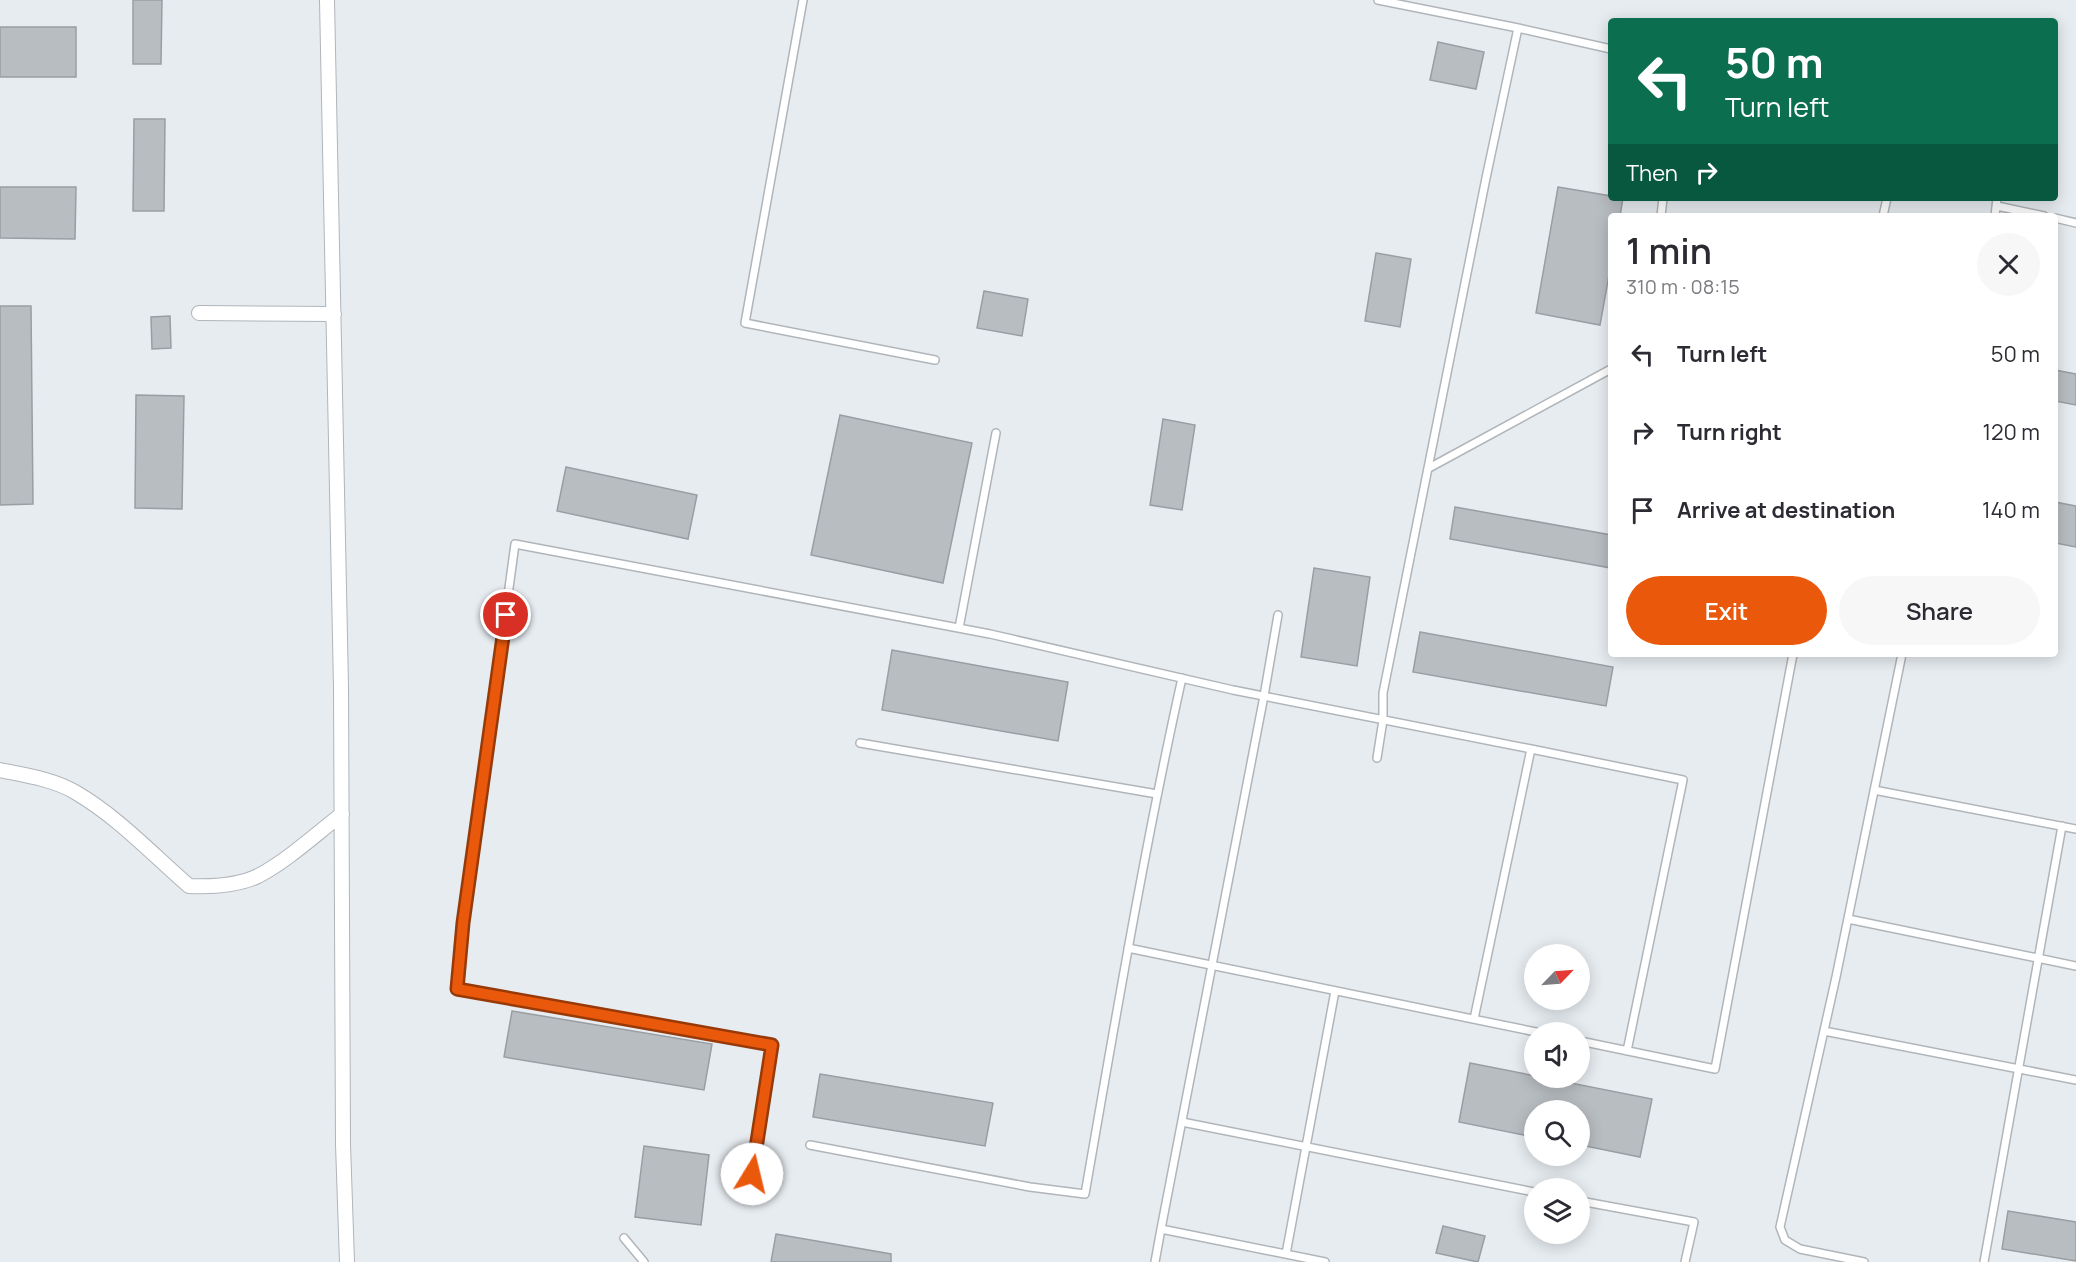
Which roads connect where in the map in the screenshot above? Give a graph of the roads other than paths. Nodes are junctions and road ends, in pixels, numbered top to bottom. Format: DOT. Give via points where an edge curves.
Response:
graph roads {
  1 [pos="327,0"];
  2 [pos="803,0"];
  3 [pos="1378,0"];
  4 [pos="1518,28"];
  5 [pos="1608,47"];
  6 [pos="1997,202"];
  7 [pos="2034,213"];
  8 [pos="2058,219"];
  9 [pos="2076,223"];
  10 [pos="200,313"];
  11 [pos="334,314"];
  12 [pos="935,360"];
  13 [pos="1608,371"];
  14 [pos="996,433"];
  15 [pos="1429,468"];
  16 [pos="1278,615"];
  17 [pos="959,628"];
  18 [pos="1792,657"];
  19 [pos="1901,657"];
  20 [pos="1182,678"];
  21 [pos="1264,696"];
  22 [pos="1383,720"];
  23 [pos="860,743"];
  24 [pos="1531,749"];
  25 [pos="1377,758"];
  26 [pos="0,770"];
  27 [pos="1874,790"];
  28 [pos="1157,794"];
  29 [pos="342,814"];
  30 [pos="2062,826"];
  31 [pos="2076,829"];
  32 [pos="1848,919"];
  33 [pos="1128,948"];
  34 [pos="2038,960"];
  35 [pos="1213,966"];
  36 [pos="2076,966"];
  37 [pos="1335,991"];
  38 [pos="1474,1019"];
  39 [pos="1524,1029"];
  40 [pos="1824,1030"];
  41 [pos="1590,1043"];
  42 [pos="1627,1051"];
  43 [pos="2018,1069"];
  44 [pos="2076,1080"];
  45 [pos="1182,1122"];
  46 [pos="810,1145"];
  47 [pos="1305,1147"];
  48 [pos="1524,1190"];
  49 [pos="748,1196"];
  50 [pos="1590,1203"];
  51 [pos="1161,1229"];
  52 [pos="624,1238"];
  53 [pos="1286,1254"];
  54 [pos="347,1262"];
  55 [pos="644,1262"];
  56 [pos="1155,1262"];
  57 [pos="1325,1262"];
  58 [pos="1685,1262"];
  59 [pos="1864,1262"];
  60 [pos="1984,1262"];
  1 -- 11 [label="street"];
  2 -- 12 [label="lane" via="745,323"];
  3 -- 4 [label="lane"];
  4 -- 5 [label="lane"];
  4 -- 15 [label="lane"];
  6 -- 7 [label="lane"];
  8 -- 9 [label="lane"];
  10 -- 11 [label="street"];
  11 -- 29 [label="street"];
  13 -- 15 [label="lane"];
  14 -- 17 [label="lane"];
  15 -- 22 [label="lane" via="1383,693"];
  16 -- 21 [label="lane"];
  17 -- 20 [label="lane"];
  17 -- 49 [label="lane" via="515,544 457,989 772,1045"];
  18 -- 42 [label="lane" via="1715,1069"];
  19 -- 27 [label="lane"];
  20 -- 21 [label="lane"];
  20 -- 28 [label="lane"];
  21 -- 22 [label="lane"];
  21 -- 35 [label="lane"];
  22 -- 24 [label="lane"];
  22 -- 25 [label="lane"];
  23 -- 28 [label="lane"];
  24 -- 38 [label="lane"];
  24 -- 42 [label="lane" via="1683,780"];
  26 -- 29 [label="street" via="74,791 124,827 189,886 210,887 258,876"];
  27 -- 30 [label="lane"];
  27 -- 32 [label="lane"];
  28 -- 33 [label="lane"];
  29 -- 54 [label="street"];
  30 -- 31 [label="lane"];
  30 -- 34 [label="lane"];
  32 -- 34 [label="lane"];
  32 -- 40 [label="lane"];
  33 -- 35 [label="lane"];
  33 -- 46 [label="lane" via="1085,1194"];
  34 -- 36 [label="lane"];
  34 -- 43 [label="lane"];
  35 -- 37 [label="lane"];
  35 -- 45 [label="lane"];
  37 -- 38 [label="lane"];
  37 -- 47 [label="lane"];
  38 -- 39 [label="lane"];
  40 -- 43 [label="lane"];
  40 -- 59 [label="lane" via="1780,1227 1785,1240 1800,1249"];
  41 -- 42 [label="lane"];
  43 -- 44 [label="lane"];
  43 -- 60 [label="lane"];
  45 -- 47 [label="lane"];
  45 -- 51 [label="lane"];
  47 -- 48 [label="lane"];
  47 -- 53 [label="lane"];
  50 -- 58 [label="lane" via="1694,1222"];
  51 -- 53 [label="lane"];
  51 -- 56 [label="lane"];
  52 -- 55 [label="lane"];
  53 -- 57 [label="lane"];
}
